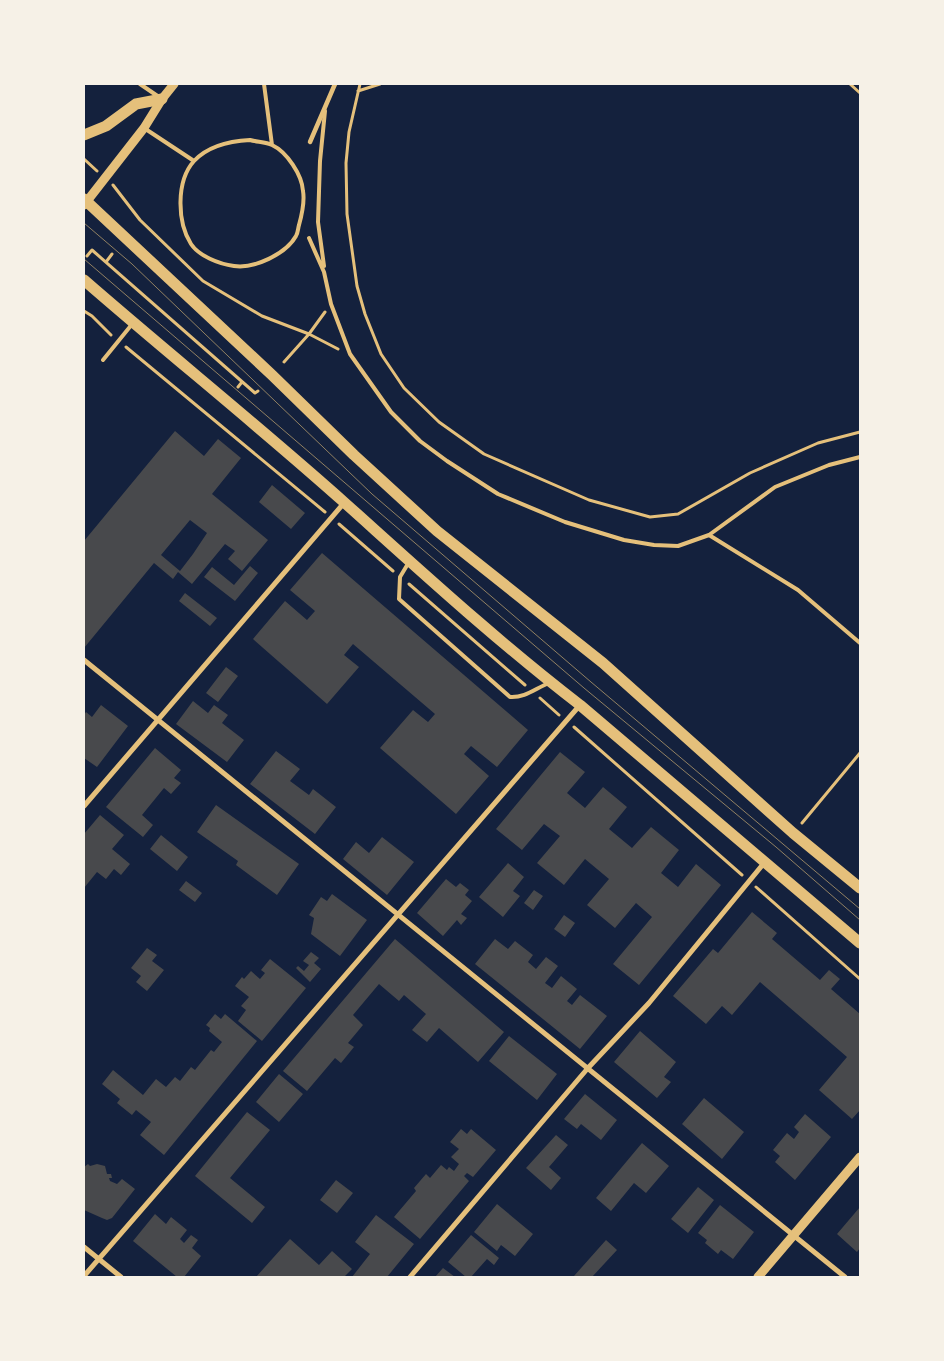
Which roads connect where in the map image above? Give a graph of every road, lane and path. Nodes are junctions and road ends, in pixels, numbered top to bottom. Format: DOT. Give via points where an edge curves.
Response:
graph roads {
  1 [pos="140,84"];
  2 [pos="174,84"];
  3 [pos="264,84"];
  4 [pos="335,84"];
  5 [pos="360,84"];
  6 [pos="380,84"];
  7 [pos="850,84"];
  8 [pos="358,91"];
  9 [pos="860,93"];
  10 [pos="162,99"];
  11 [pos="325,109"];
  12 [pos="144,128"];
  13 [pos="84,135"];
  14 [pos="310,142"];
  15 [pos="272,145"];
  16 [pos="194,161"];
  17 [pos="105,179"];
  18 [pos="85,202"];
  19 [pos="310,238"];
  20 [pos="112,254"];
  21 [pos="87,256"];
  22 [pos="106,262"];
  23 [pos="324,272"];
  24 [pos="84,280"];
  25 [pos="331,304"];
  26 [pos="84,311"];
  27 [pos="133,322"];
  28 [pos="309,334"];
  29 [pos="118,341"];
  30 [pos="350,354"];
  31 [pos="103,360"];
  32 [pos="284,362"];
  33 [pos="242,382"];
  34 [pos="238,387"];
  35 [pos="258,391"];
  36 [pos="860,432"];
  37 [pos="860,457"];
  38 [pos="345,502"];
  39 [pos="332,518"];
  40 [pos="709,535"];
  41 [pos="409,562"];
  42 [pos="400,577"];
  43 [pos="860,643"];
  44 [pos="84,660"];
  45 [pos="551,683"];
  46 [pos="532,691"];
  47 [pos="580,705"];
  48 [pos="158,720"];
  49 [pos="566,720"];
  50 [pos="860,753"];
  51 [pos="84,806"];
  52 [pos="793,833"];
  53 [pos="764,863"];
  54 [pos="749,882"];
  55 [pos="860,888"];
  56 [pos="397,914"];
  57 [pos="860,943"];
  58 [pos="860,979"];
  59 [pos="588,1068"];
  60 [pos="860,1156"];
  61 [pos="794,1236"];
  62 [pos="84,1247"];
  63 [pos="99,1259"];
  64 [pos="84,1276"];
  65 [pos="121,1277"];
  66 [pos="410,1277"];
  67 [pos="758,1277"];
  68 [pos="845,1277"];
  1 -- 10 [label="lane"];
  2 -- 10 [label="street"];
  3 -- 15 [label="lane"];
  4 -- 11 [label="street"];
  5 -- 8 [label="path"];
  6 -- 8 [label="path"];
  7 -- 9 [label="path"];
  8 -- 36 [label="path" via="346,163 347,214 357,286 365,314 381,354 404,388 439,422 484,454 589,500 650,517 678,514 750,473 818,443"];
  10 -- 12 [label="street"];
  10 -- 13 [label="main road" via="136,104 106,126"];
  11 -- 14 [label="street"];
  11 -- 23 [label="lane" via="318,222"];
  12 -- 16 [label="lane"];
  12 -- 17 [label="street"];
  15 -- 16 [label="lane" via="250,140 229,141 211,148"];
  15 -- 16 [label="lane" via="292,162 303,190 302,212 296,236 278,254 261,263 235,267 208,259 191,244 181,219 180,198 184,179"];
  17 -- 18 [label="street"];
  17 -- 28 [label="path" via="116,188 140,220 203,281 262,316"];
  18 -- 52 [label="main road" via="438,531 603,663"];
  19 -- 23 [label="lane"];
  20 -- 22 [label="path"];
  21 -- 22 [label="path" via="92,250"];
  22 -- 33 [label="path"];
  23 -- 25 [label="lane"];
  24 -- 27 [label="main road"];
  25 -- 28 [label="path"];
  25 -- 30 [label="lane"];
  26 -- 29 [label="path"];
  27 -- 29 [label="lane"];
  27 -- 38 [label="main road"];
  28 -- 30 [label="path"];
  28 -- 32 [label="path"];
  29 -- 31 [label="lane"];
  29 -- 39 [label="path"];
  30 -- 40 [label="lane" via="391,412 420,441 498,494 565,522 624,540 678,546"];
  33 -- 34 [label="path"];
  33 -- 35 [label="path" via="255,393"];
  37 -- 40 [label="lane" via="829,464 775,487"];
  38 -- 39 [label="street"];
  38 -- 41 [label="main road"];
  39 -- 42 [label="path"];
  39 -- 48 [label="street"];
  40 -- 43 [label="lane" via="798,590"];
  41 -- 42 [label="lane"];
  41 -- 45 [label="main road"];
  42 -- 46 [label="path"];
  42 -- 46 [label="lane" via="399,599 510,697 520,698"];
  44 -- 48 [label="street"];
  45 -- 46 [label="lane"];
  45 -- 47 [label="main road"];
  46 -- 49 [label="path"];
  47 -- 49 [label="street"];
  47 -- 53 [label="main road"];
  48 -- 51 [label="street"];
  48 -- 56 [label="street"];
  49 -- 54 [label="path"];
  49 -- 56 [label="street"];
  50 -- 52 [label="path"];
  52 -- 55 [label="main road"];
  53 -- 54 [label="street"];
  53 -- 57 [label="main road"];
  54 -- 58 [label="path"];
  54 -- 59 [label="street" via="649,1003"];
  56 -- 59 [label="street"];
  56 -- 63 [label="street"];
  59 -- 61 [label="street"];
  59 -- 66 [label="street"];
  60 -- 61 [label="street"];
  61 -- 67 [label="street"];
  61 -- 68 [label="street"];
  62 -- 63 [label="street"];
  63 -- 64 [label="street"];
  63 -- 65 [label="street"];
}
